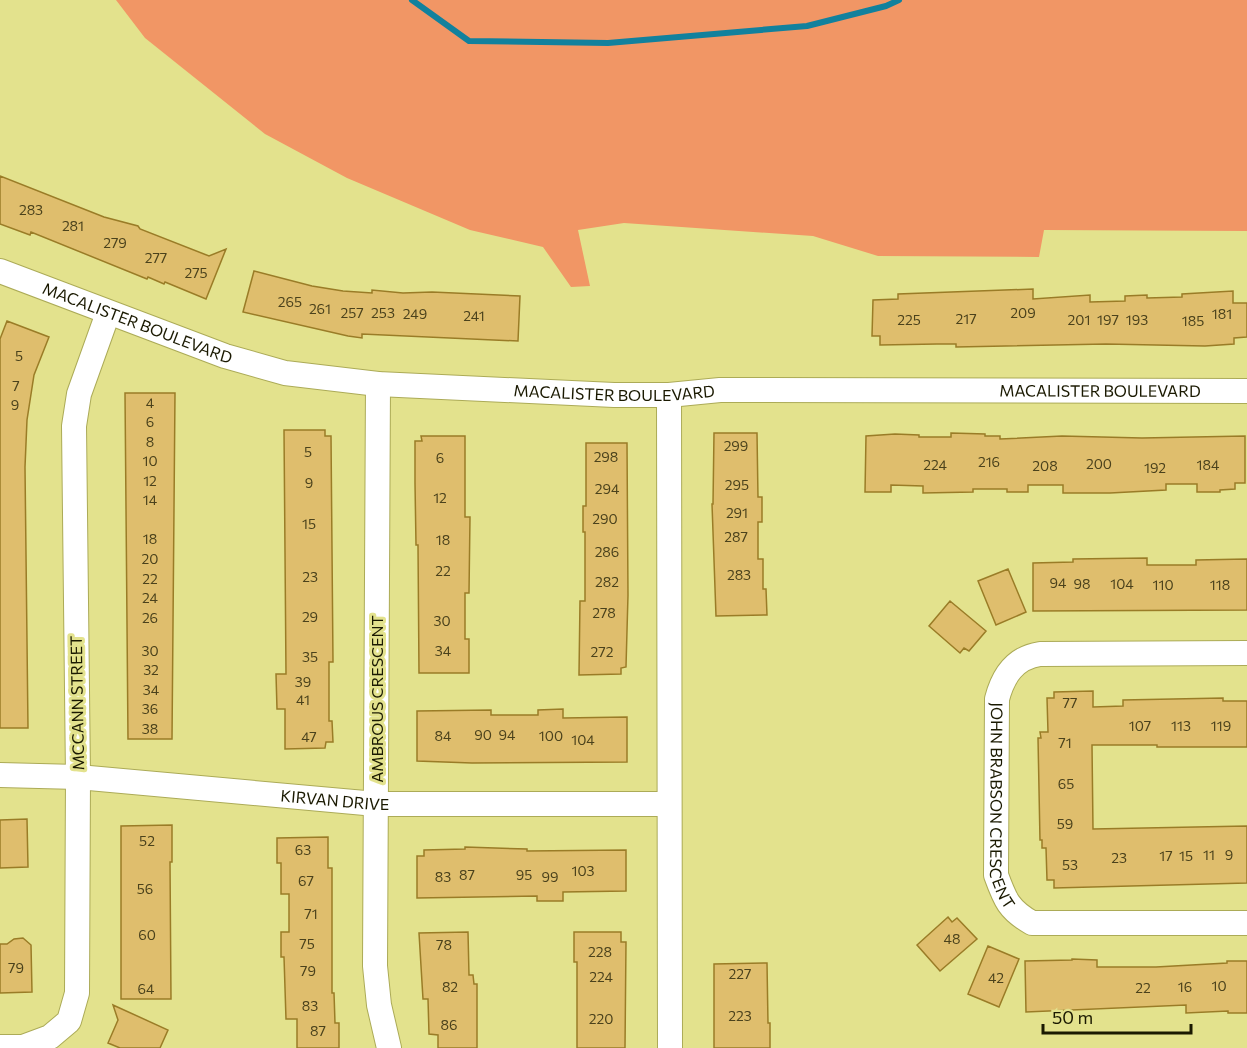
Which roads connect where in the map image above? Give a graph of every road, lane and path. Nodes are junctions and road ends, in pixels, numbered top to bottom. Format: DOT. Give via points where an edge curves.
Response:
graph roads {
  1 [pos="0,271"];
  2 [pos="108,313"];
  3 [pos="378,384"];
  4 [pos="1247,391"];
  5 [pos="669,395"];
  6 [pos="1247,653"];
  7 [pos="0,775"];
  8 [pos="78,777"];
  9 [pos="376,804"];
  10 [pos="669,804"];
  11 [pos="1247,922"];
  12 [pos="0,1047"];
  13 [pos="388,1048"];
  14 [pos="670,1048"];
  1 -- 2 [label="street, MACALISTER BOULEVARD"];
  2 -- 3 [label="street, MACALISTER BOULEVARD" via="225,356 285,372"];
  2 -- 8 [label="street, MCCANN STREET" via="79,394 74,426"];
  3 -- 5 [label="street, MACALISTER BOULEVARD"];
  3 -- 9 [label="street, AMBROUS CRESCENT"];
  4 -- 5 [label="street, MACALISTER BOULEVARD" via="720,390"];
  5 -- 10 [label="street"];
  6 -- 11 [label="street, JOHN BRABSON CRESCENT" via="1040,654 1016,663 1001,683 997,699 996,875 1005,900 1016,914 1032,923"];
  7 -- 8 [label="street, KIRVAN DRIVE"];
  8 -- 9 [label="street, KIRVAN DRIVE"];
  8 -- 12 [label="street, MCCANN STREET" via="76,993 69,1021 50,1037 23,1047"];
  9 -- 10 [label="street, KIRVAN DRIVE"];
  9 -- 13 [label="street, AMBROUS CRESCENT" via="375,966"];
  10 -- 14 [label="street"];
}
